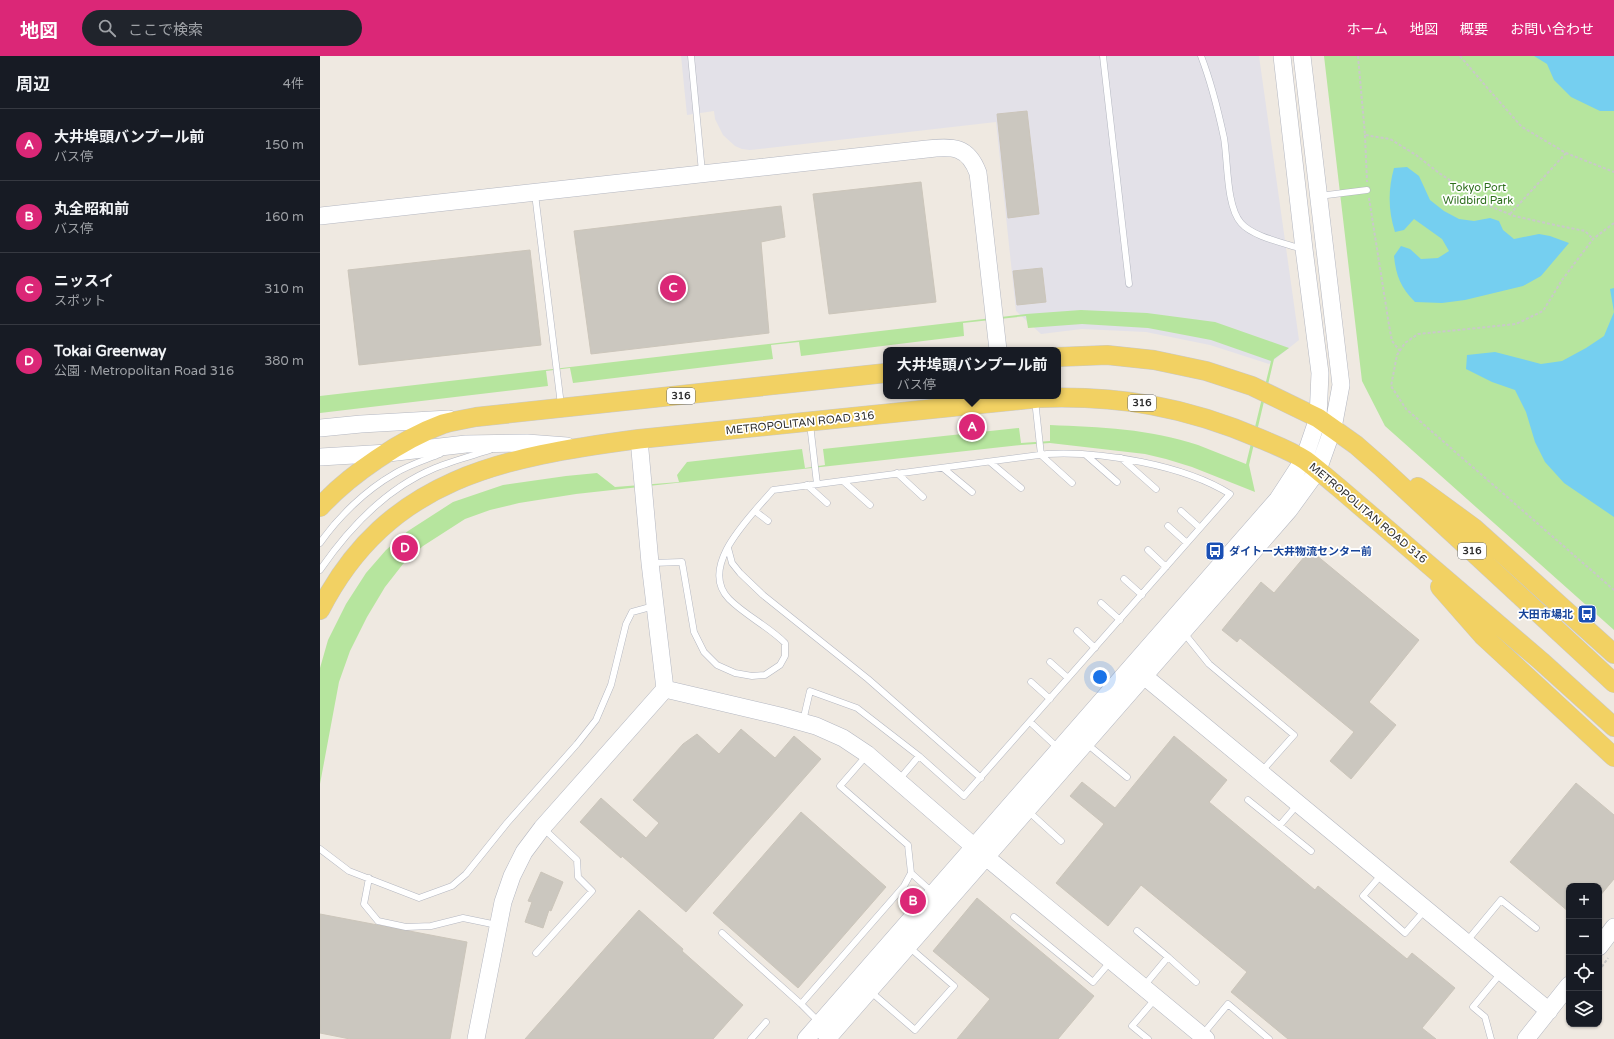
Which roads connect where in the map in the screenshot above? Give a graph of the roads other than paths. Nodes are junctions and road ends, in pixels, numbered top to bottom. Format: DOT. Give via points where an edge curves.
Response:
graph roads {
  1 [pos="691,56"];
  2 [pos="1103,56"];
  3 [pos="1201,56"];
  4 [pos="1282,56"];
  5 [pos="1302,56"];
  6 [pos="702,174"];
  7 [pos="1368,190"];
  8 [pos="535,192"];
  9 [pos="1317,196"];
  10 [pos="320,216"];
  11 [pos="1304,249"];
  12 [pos="1129,284"];
  13 [pos="998,347"];
  14 [pos="1061,357"];
  15 [pos="883,373"];
  16 [pos="1061,398"];
  17 [pos="1035,399"];
  18 [pos="561,409"];
  19 [pos="476,418"];
  20 [pos="1318,418"];
  21 [pos="810,422"];
  22 [pos="320,428"];
  23 [pos="1333,428"];
  24 [pos="638,440"];
  25 [pos="466,444"];
  26 [pos="506,444"];
  27 [pos="581,447"];
  28 [pos="388,453"];
  29 [pos="1040,455"];
  30 [pos="1086,455"];
  31 [pos="320,457"];
  32 [pos="1121,458"];
  33 [pos="990,462"];
  34 [pos="1311,465"];
  35 [pos="1380,466"];
  36 [pos="943,468"];
  37 [pos="897,474"];
  38 [pos="843,481"];
  39 [pos="1117,482"];
  40 [pos="1072,483"];
  41 [pos="817,484"];
  42 [pos="807,485"];
  43 [pos="1021,488"];
  44 [pos="1156,489"];
  45 [pos="972,492"];
  46 [pos="923,497"];
  47 [pos="827,503"];
  48 [pos="870,505"];
  49 [pos="320,507"];
  50 [pos="755,511"];
  51 [pos="1181,511"];
  52 [pos="768,522"];
  53 [pos="1168,526"];
  54 [pos="1200,528"];
  55 [pos="1389,531"];
  56 [pos="320,543"];
  57 [pos="1188,543"];
  58 [pos="728,548"];
  59 [pos="1148,550"];
  60 [pos="650,563"];
  61 [pos="1166,567"];
  62 [pos="320,570"];
  63 [pos="1124,579"];
  64 [pos="1142,595"];
  65 [pos="1101,603"];
  66 [pos="655,606"];
  67 [pos="320,610"];
  68 [pos="1120,620"];
  69 [pos="1183,631"];
  70 [pos="1077,632"];
  71 [pos="1095,648"];
  72 [pos="1614,654"];
  73 [pos="1050,662"];
  74 [pos="1144,676"];
  75 [pos="1068,678"];
  76 [pos="1031,682"];
  77 [pos="1614,683"];
  78 [pos="665,689"];
  79 [pos="1050,699"];
  80 [pos="803,722"];
  81 [pos="1030,722"];
  82 [pos="1614,726"];
  83 [pos="1086,743"];
  84 [pos="1058,748"];
  85 [pos="867,754"];
  86 [pos="919,756"];
  87 [pos="1614,757"];
  88 [pos="1261,772"];
  89 [pos="1127,777"];
  90 [pos="981,778"];
  91 [pos="898,781"];
  92 [pos="1248,800"];
  93 [pos="1298,803"];
  94 [pos="1027,810"];
  95 [pos="1280,826"];
  96 [pos="542,828"];
  97 [pos="1061,841"];
  98 [pos="320,849"];
  99 [pos="1311,851"];
  100 [pos="980,852"];
  101 [pos="910,873"];
  102 [pos="1382,873"];
  103 [pos="368,878"];
  104 [pos="933,893"];
  105 [pos="1426,909"];
  106 [pos="1014,917"];
  107 [pos="497,925"];
  108 [pos="1614,927"];
  109 [pos="1536,928"];
  110 [pos="1137,931"];
  111 [pos="722,933"];
  112 [pos="1466,942"];
  113 [pos="908,946"];
  114 [pos="1605,951"];
  115 [pos="536,953"];
  116 [pos="1168,957"];
  117 [pos="1111,961"];
  118 [pos="1502,972"];
  119 [pos="1196,982"];
  120 [pos="1566,989"];
  121 [pos="869,991"];
  122 [pos="1150,993"];
  123 [pos="801,1004"];
  124 [pos="1549,1011"];
  125 [pos="766,1022"];
  126 [pos="830,1033"];
  127 [pos="1204,1037"];
  128 [pos="476,1039"];
  129 [pos="751,1039"];
  130 [pos="806,1039"];
  131 [pos="1148,1039"];
  132 [pos="1269,1039"];
  133 [pos="1491,1039"];
  134 [pos="1526,1039"];
  1 -- 6 [label="lane"];
  2 -- 12 [label="lane"];
  3 -- 11 [label="lane" via="1213,92 1224,140 1234,214 1242,224 1256,233"];
  4 -- 11 [label="street"];
  5 -- 9 [label="street"];
  6 -- 8 [label="street"];
  6 -- 13 [label="street" via="946,147 967,154 974,161 978,173"];
  7 -- 9 [label="lane"];
  8 -- 10 [label="street"];
  8 -- 18 [label="lane"];
  9 -- 23 [label="street" via="1341,385"];
  11 -- 20 [label="street" via="1320,373"];
  14 -- 20 [label="main road, 316" via="1107,355 1154,360 1206,371 1252,386"];
  15 -- 18 [label="main road, 316"];
  16 -- 34 [label="main road, METROPOLITAN ROAD 316 / 316" via="1145,403 1187,412 1231,426"];
  17 -- 21 [label="main road, METROPOLITAN ROAD 316 / 316"];
  17 -- 29 [label="lane"];
  18 -- 19 [label="main road, 316"];
  19 -- 22 [label="street"];
  19 -- 28 [label="main road, 316" via="442,425"];
  20 -- 23 [label="main road, 316"];
  20 -- 34 [label="street"];
  21 -- 24 [label="main road, METROPOLITAN ROAD 316 / 316"];
  21 -- 41 [label="lane"];
  23 -- 34 [label="street"];
  23 -- 35 [label="main road, 316"];
  24 -- 27 [label="main road, METROPOLITAN ROAD 316 / 316"];
  24 -- 60 [label="street"];
  25 -- 26 [label="street"];
  25 -- 28 [label="street"];
  25 -- 56 [label="lane" via="396,472 378,484 348,509"];
  26 -- 27 [label="street"];
  26 -- 62 [label="lane" via="434,469 387,496 359,521"];
  27 -- 67 [label="main road, METROPOLITAN ROAD 316 / 316" via="527,457 487,468 467,475 406,508 373,534 353,557 330,589"];
  28 -- 31 [label="street"];
  28 -- 49 [label="main road, 316" via="339,487"];
  29 -- 30 [label="lane"];
  29 -- 33 [label="lane"];
  29 -- 40 [label="lane"];
  30 -- 32 [label="lane"];
  30 -- 39 [label="lane"];
  32 -- 44 [label="lane"];
  32 -- 54 [label="lane" via="1184,474 1230,494"];
  33 -- 36 [label="lane"];
  33 -- 43 [label="lane"];
  34 -- 55 [label="main road, METROPOLITAN ROAD 316 / 316"];
  34 -- 69 [label="street" via="1290,510"];
  34 -- 84 [label="street"];
  35 -- 72 [label="main road" via="1411,483 1474,528"];
  35 -- 77 [label="main road, 316"];
  36 -- 37 [label="lane"];
  36 -- 45 [label="lane"];
  37 -- 38 [label="lane"];
  37 -- 46 [label="lane"];
  38 -- 41 [label="lane"];
  38 -- 48 [label="lane"];
  41 -- 42 [label="lane"];
  42 -- 47 [label="lane"];
  42 -- 50 [label="lane" via="773,490"];
  50 -- 52 [label="lane"];
  50 -- 58 [label="lane"];
  51 -- 54 [label="lane"];
  53 -- 57 [label="lane"];
  54 -- 57 [label="lane"];
  55 -- 82 [label="main road, METROPOLITAN ROAD 316 / 316"];
  55 -- 87 [label="main road" via="1484,636"];
  57 -- 61 [label="lane"];
  58 -- 60 [label="lane" via="719,573 725,593 735,604 785,643 785,656 780,665 765,676 735,673 717,665 704,652 694,632 682,562"];
  58 -- 90 [label="lane" via="732,562 740,574 763,595 868,679"];
  59 -- 61 [label="lane"];
  60 -- 66 [label="street"];
  61 -- 64 [label="lane"];
  63 -- 64 [label="lane"];
  64 -- 68 [label="lane"];
  65 -- 68 [label="lane"];
  66 -- 78 [label="street"];
  66 -- 103 [label="lane" via="632,612 626,624 610,685 596,720 466,874 452,886 419,898"];
  68 -- 71 [label="lane"];
  69 -- 74 [label="street"];
  69 -- 88 [label="lane" via="1209,664 1294,735"];
  70 -- 71 [label="lane"];
  71 -- 75 [label="lane"];
  73 -- 75 [label="lane"];
  74 -- 83 [label="street"];
  74 -- 88 [label="street"];
  75 -- 79 [label="lane"];
  76 -- 79 [label="lane"];
  78 -- 80 [label="street"];
  78 -- 96 [label="street"];
  79 -- 81 [label="lane"];
  80 -- 85 [label="street" via="843,738"];
  80 -- 86 [label="lane" via="810,691 857,708"];
  81 -- 84 [label="lane"];
  81 -- 90 [label="lane"];
  83 -- 89 [label="lane"];
  83 -- 94 [label="street"];
  84 -- 100 [label="street"];
  85 -- 91 [label="street"];
  85 -- 101 [label="lane" via="840,786 908,845"];
  86 -- 90 [label="lane" via="964,796"];
  86 -- 91 [label="lane"];
  88 -- 93 [label="street"];
  91 -- 100 [label="street"];
  92 -- 95 [label="lane"];
  93 -- 95 [label="lane"];
  93 -- 102 [label="street"];
  94 -- 97 [label="lane"];
  94 -- 100 [label="street"];
  95 -- 99 [label="lane"];
  96 -- 107 [label="street" via="524,852 512,876"];
  96 -- 115 [label="lane" via="577,860 578,877 592,891"];
  98 -- 103 [label="lane" via="349,871"];
  100 -- 104 [label="street"];
  100 -- 113 [label="street"];
  100 -- 117 [label="street"];
  101 -- 104 [label="lane"];
  101 -- 123 [label="lane" via="904,886"];
  102 -- 105 [label="street"];
  102 -- 105 [label="lane" via="1363,896 1405,933"];
  103 -- 107 [label="lane" via="364,904 378,921 406,927 431,926 463,918"];
  104 -- 126 [label="street"];
  105 -- 112 [label="street"];
  106 -- 117 [label="lane" via="1093,982"];
  107 -- 128 [label="street"];
  108 -- 114 [label="street"];
  109 -- 112 [label="lane" via="1501,900"];
  110 -- 116 [label="lane"];
  111 -- 123 [label="lane"];
  112 -- 118 [label="street"];
  113 -- 121 [label="street"];
  113 -- 121 [label="lane" via="954,986 915,1030"];
  116 -- 119 [label="lane"];
  116 -- 122 [label="lane"];
  117 -- 122 [label="street"];
  118 -- 124 [label="street"];
  118 -- 133 [label="lane" via="1473,1008 1485,1017"];
  120 -- 124 [label="street"];
  121 -- 126 [label="street"];
  122 -- 127 [label="street"];
  122 -- 131 [label="lane" via="1132,1026"];
  123 -- 126 [label="lane"];
  124 -- 134 [label="street"];
  125 -- 129 [label="lane"];
  126 -- 130 [label="street"];
  127 -- 132 [label="lane" via="1228,1004"];
}
